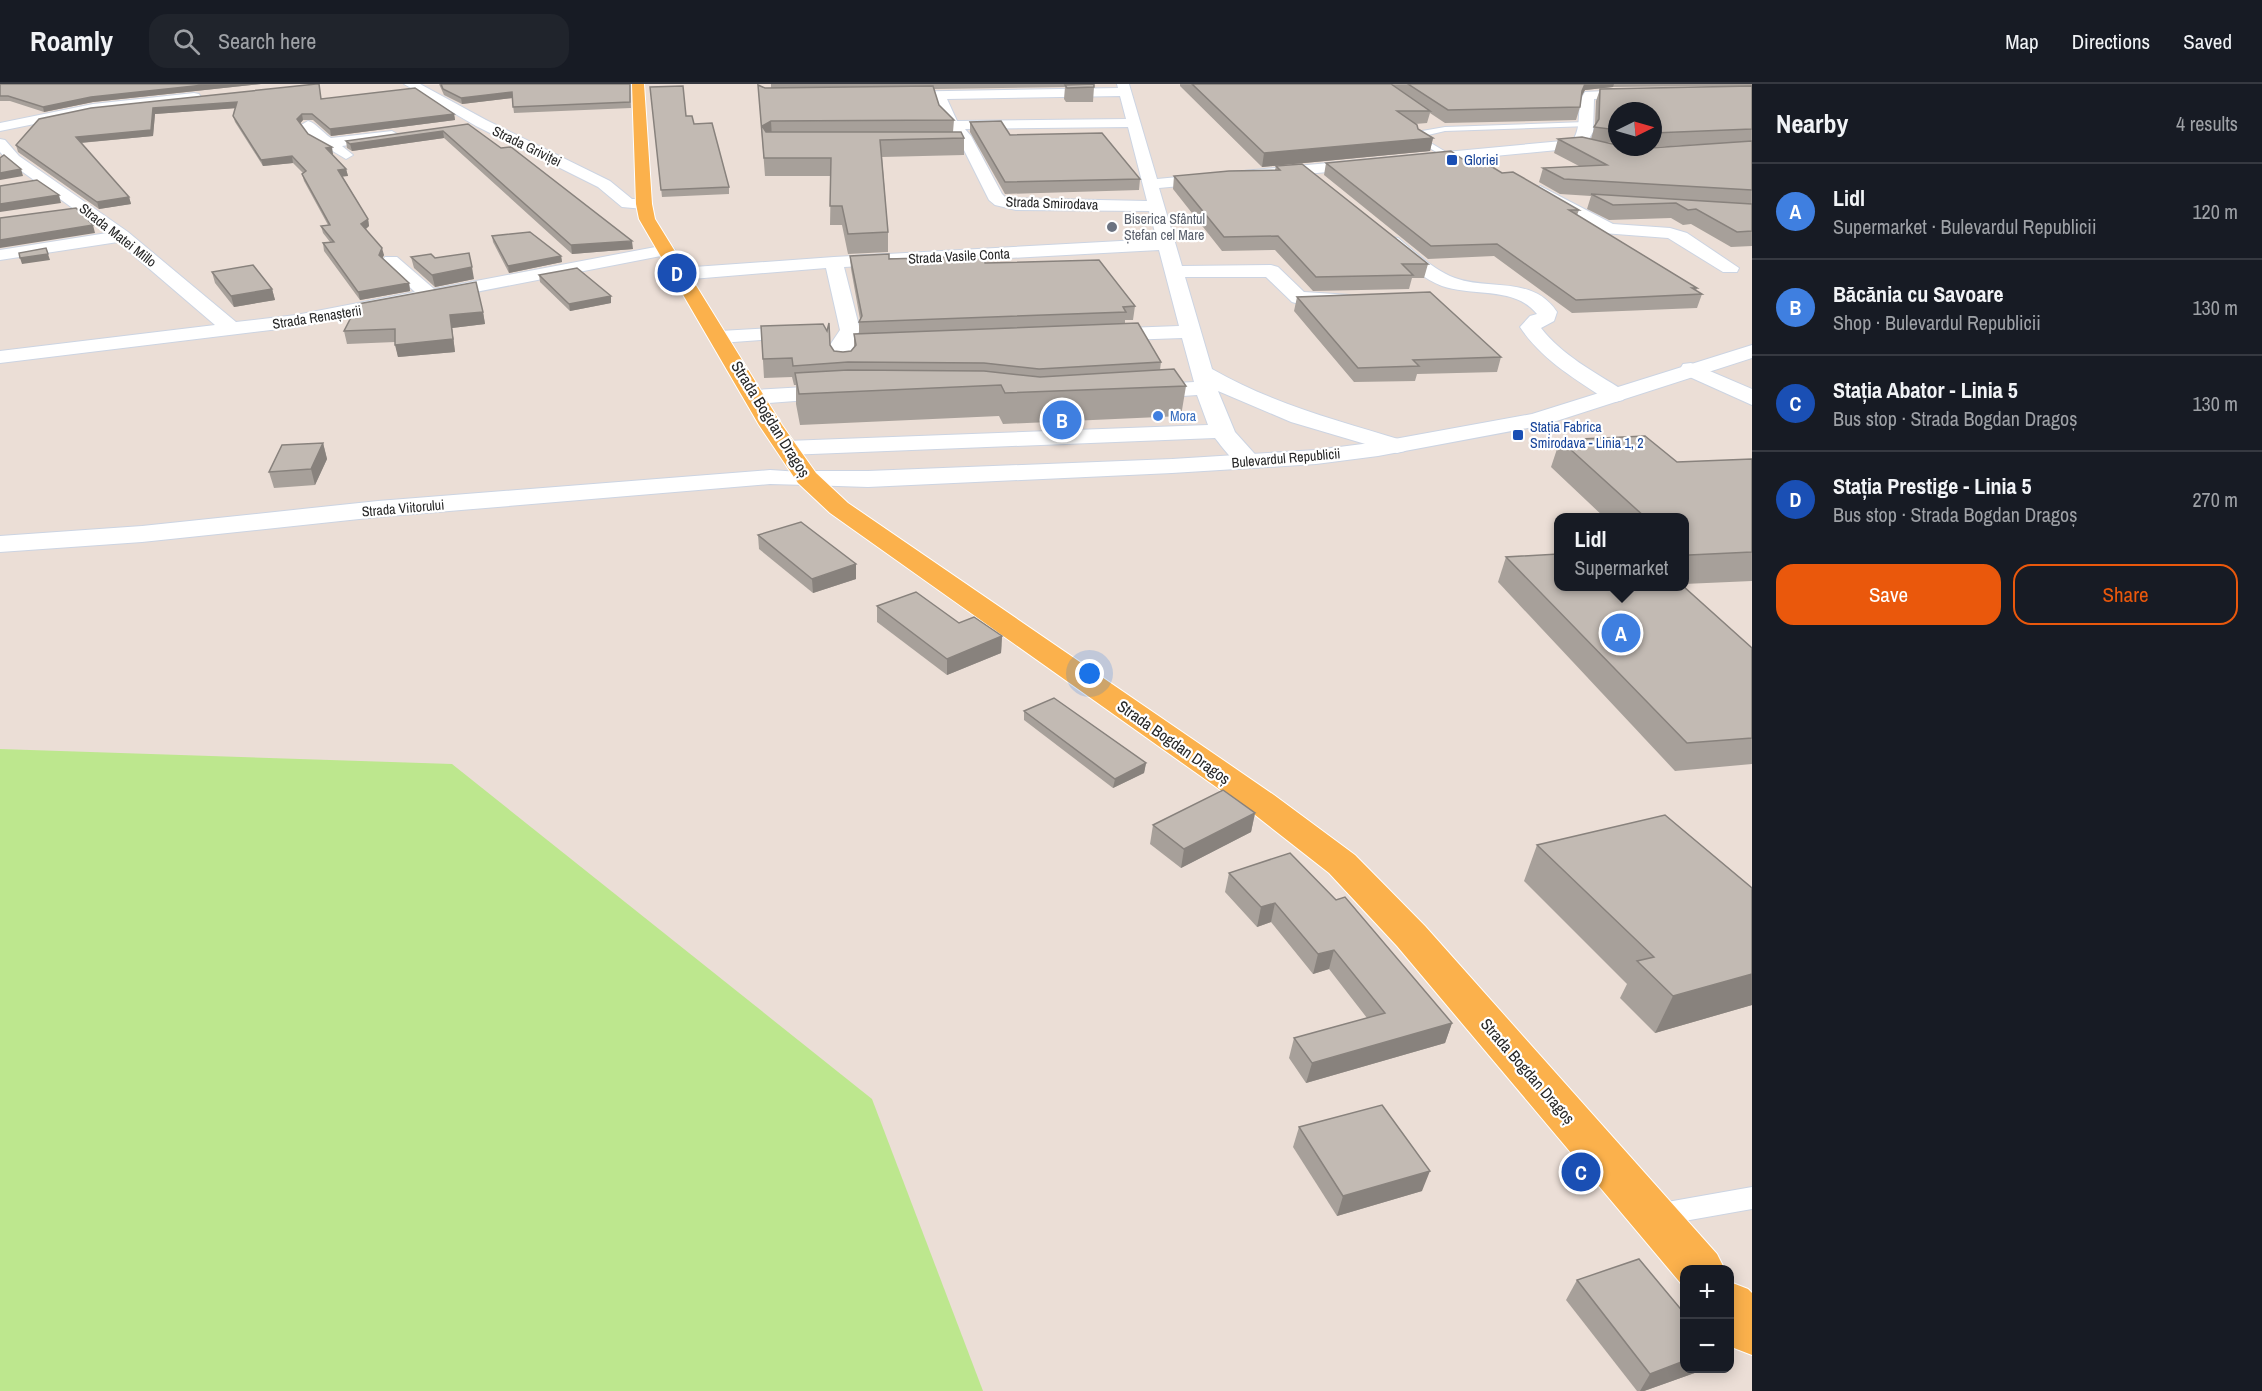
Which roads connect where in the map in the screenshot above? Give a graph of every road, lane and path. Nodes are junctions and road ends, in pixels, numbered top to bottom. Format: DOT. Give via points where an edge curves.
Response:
graph roads {
  1 [pos="410,84"];
  2 [pos="638,84"];
  3 [pos="161,88"];
  4 [pos="1125,88"];
  5 [pos="1656,93"];
  6 [pos="207,96"];
  7 [pos="939,96"];
  8 [pos="872,97"];
  9 [pos="123,105"];
  10 [pos="1433,121"];
  11 [pos="481,123"];
  12 [pos="1135,123"];
  13 [pos="1586,124"];
  14 [pos="308,125"];
  15 [pos="457,126"];
  16 [pos="954,126"];
  17 [pos="1445,129"];
  18 [pos="410,132"];
  19 [pos="328,143"];
  20 [pos="944,143"];
  21 [pos="967,143"];
  22 [pos="1578,144"];
  23 [pos="3,147"];
  24 [pos="1608,151"];
  25 [pos="1476,155"];
  26 [pos="1448,158"];
  27 [pos="355,161"];
  28 [pos="1496,166"];
  29 [pos="1305,170"];
  30 [pos="45,179"];
  31 [pos="22,183"];
  32 [pos="1526,183"];
  33 [pos="1149,184"];
  34 [pos="1322,184"];
  35 [pos="1556,200"];
  36 [pos="1591,202"];
  37 [pos="644,204"];
  38 [pos="1156,206"];
  39 [pos="84,207"];
  40 [pos="63,210"];
  41 [pos="1381,234"];
  42 [pos="122,236"];
  43 [pos="1167,244"];
  44 [pos="0,255"];
  45 [pos="391,261"];
  46 [pos="673,262"];
  47 [pos="834,262"];
  48 [pos="1730,268"];
  49 [pos="1174,272"];
  50 [pos="1525,294"];
  51 [pos="431,296"];
  52 [pos="1432,297"];
  53 [pos="1362,298"];
  54 [pos="232,329"];
  55 [pos="1190,332"];
  56 [pos="1073,336"];
  57 [pos="720,337"];
  58 [pos="845,337"];
  59 [pos="921,342"];
  60 [pos="1752,351"];
  61 [pos="0,357"];
  62 [pos="1691,369"];
  63 [pos="1204,380"];
  64 [pos="1116,394"];
  65 [pos="1615,395"];
  66 [pos="755,397"];
  67 [pos="1752,398"];
  68 [pos="1223,431"];
  69 [pos="1397,446"];
  70 [pos="787,448"];
  71 [pos="1250,462"];
  72 [pos="807,478"];
  73 [pos="0,544"];
  74 [pos="1752,1198"];
  75 [pos="1654,1215"];
  76 [pos="1697,1265"];
  77 [pos="1734,1310"];
  78 [pos="1752,1332"];
  1 -- 11 [label="street, Strada Griviței"];
  2 -- 37 [label="main road, Strada Bogdan Dragoș"];
  3 -- 9 [label="street"];
  4 -- 7 [label="street"];
  4 -- 12 [label="street"];
  5 -- 13 [label="street" via="1590,95"];
  6 -- 9 [label="street"];
  7 -- 8 [label="street"];
  7 -- 16 [label="street, Strada Smirodava"];
  9 -- 23 [label="street, Strada Matei Millo" via="24,122"];
  10 -- 17 [label="lane"];
  11 -- 15 [label="street"];
  11 -- 37 [label="street, Strada Griviței" via="604,184 628,204"];
  12 -- 16 [label="street"];
  12 -- 33 [label="street"];
  13 -- 17 [label="lane"];
  13 -- 22 [label="street"];
  14 -- 19 [label="street"];
  16 -- 21 [label="street, Strada Smirodava"];
  17 -- 26 [label="lane" via="1425,133 1420,140"];
  18 -- 19 [label="street"];
  19 -- 27 [label="street"];
  20 -- 21 [label="street"];
  21 -- 38 [label="street, Strada Smirodava" via="1000,202"];
  22 -- 24 [label="street"];
  22 -- 25 [label="street"];
  23 -- 30 [label="street, Strada Matei Millo"];
  25 -- 26 [label="street"];
  25 -- 28 [label="street"];
  26 -- 29 [label="street"];
  29 -- 33 [label="street"];
  29 -- 34 [label="street"];
  30 -- 31 [label="street"];
  30 -- 39 [label="street, Strada Matei Millo"];
  32 -- 35 [label="street"];
  33 -- 38 [label="street"];
  35 -- 36 [label="street"];
  35 -- 48 [label="street" via="1609,229 1681,237"];
  37 -- 46 [label="main road, Strada Bogdan Dragoș" via="647,219"];
  38 -- 43 [label="street"];
  39 -- 40 [label="street"];
  39 -- 42 [label="street, Strada Matei Millo"];
  41 -- 50 [label="street" via="1450,282"];
  42 -- 44 [label="street"];
  42 -- 54 [label="street, Strada Matei Millo"];
  43 -- 47 [label="street, Strada Vasile Conta"];
  43 -- 49 [label="street"];
  45 -- 51 [label="street"];
  46 -- 47 [label="street, Strada Vasile Conta"];
  46 -- 51 [label="street, Strada Renașterii"];
  46 -- 57 [label="main road, Strada Bogdan Dragoș"];
  47 -- 58 [label="street"];
  49 -- 53 [label="street" via="1270,271 1299,297"];
  49 -- 55 [label="street"];
  50 -- 52 [label="street"];
  50 -- 65 [label="street" via="1547,312 1547,317 1530,327 1538,340 1555,356"];
  51 -- 54 [label="street, Strada Renașterii"];
  54 -- 61 [label="street, Strada Renașterii"];
  55 -- 56 [label="street"];
  55 -- 63 [label="street"];
  57 -- 58 [label="street"];
  57 -- 66 [label="main road, Strada Bogdan Dragoș"];
  58 -- 59 [label="street"];
  58 -- 66 [label="street" via="854,392"];
  60 -- 62 [label="street, Bulevardul Republicii"];
  62 -- 65 [label="street, Bulevardul Republicii"];
  62 -- 67 [label="street"];
  63 -- 64 [label="street"];
  63 -- 68 [label="street"];
  63 -- 69 [label="street" via="1299,417"];
  65 -- 69 [label="street, Bulevardul Republicii" via="1536,420"];
  66 -- 70 [label="main road, Strada Bogdan Dragoș"];
  68 -- 70 [label="street"];
  68 -- 71 [label="street"];
  69 -- 71 [label="street, Bulevardul Republicii"];
  70 -- 72 [label="main road, Strada Bogdan Dragoș"];
  71 -- 72 [label="street, Bulevardul Republicii" via="868,479"];
  72 -- 73 [label="street, Strada Viitorului" via="770,477 378,509 142,534"];
  72 -- 75 [label="main road, Strada Bogdan Dragoș" via="838,508 1262,803 1342,864 1411,936"];
  74 -- 75 [label="lane"];
  75 -- 76 [label="main road, Strada Bogdan Dragoș"];
  77 -- 78 [label="main road"];
}
